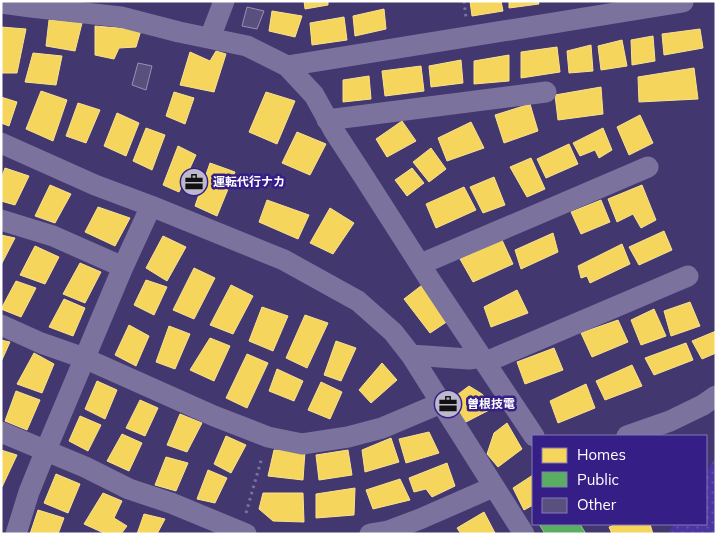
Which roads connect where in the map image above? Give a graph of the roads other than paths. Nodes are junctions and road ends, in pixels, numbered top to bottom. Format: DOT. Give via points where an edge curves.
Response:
graph roads {
  1 [pos="224,1"];
  2 [pos="683,1"];
  3 [pos="1,3"];
  4 [pos="210,38"];
  5 [pos="287,66"];
  6 [pos="546,92"];
  7 [pos="327,120"];
  8 [pos="1,143"];
  9 [pos="648,167"];
  10 [pos="151,206"];
  11 [pos="1,220"];
  12 [pos="420,264"];
  13 [pos="123,267"];
  14 [pos="688,276"];
  15 [pos="1,325"];
  16 [pos="410,355"];
  17 [pos="84,358"];
  18 [pos="484,359"];
  19 [pos="716,396"];
  20 [pos="441,403"];
  21 [pos="1,432"];
  22 [pos="533,435"];
  23 [pos="631,435"];
  24 [pos="46,450"];
  25 [pos="493,487"];
  26 [pos="244,532"];
  27 [pos="383,533"];
  28 [pos="16,534"];
  29 [pos="524,534"];
  1 -- 4 [label="street"];
  2 -- 5 [label="street"];
  3 -- 4 [label="street" via="120,17"];
  4 -- 5 [label="street" via="247,46"];
  5 -- 7 [label="street" via="314,95"];
  6 -- 7 [label="street"];
  7 -- 12 [label="street"];
  8 -- 10 [label="street"];
  9 -- 12 [label="street"];
  10 -- 13 [label="street"];
  10 -- 16 [label="street" via="284,260 358,301 393,332"];
  11 -- 13 [label="street" via="53,236"];
  12 -- 18 [label="street"];
  13 -- 17 [label="street"];
  14 -- 18 [label="street"];
  15 -- 17 [label="street"];
  16 -- 18 [label="street"];
  16 -- 20 [label="street"];
  17 -- 20 [label="street" via="214,416 268,437 302,444 382,428"];
  17 -- 24 [label="street"];
  18 -- 22 [label="street"];
  19 -- 23 [label="street" via="670,421"];
  20 -- 25 [label="street"];
  21 -- 24 [label="street"];
  24 -- 26 [label="street" via="129,489 171,502"];
  24 -- 28 [label="street"];
  25 -- 27 [label="street"];
  25 -- 29 [label="street"];
}
